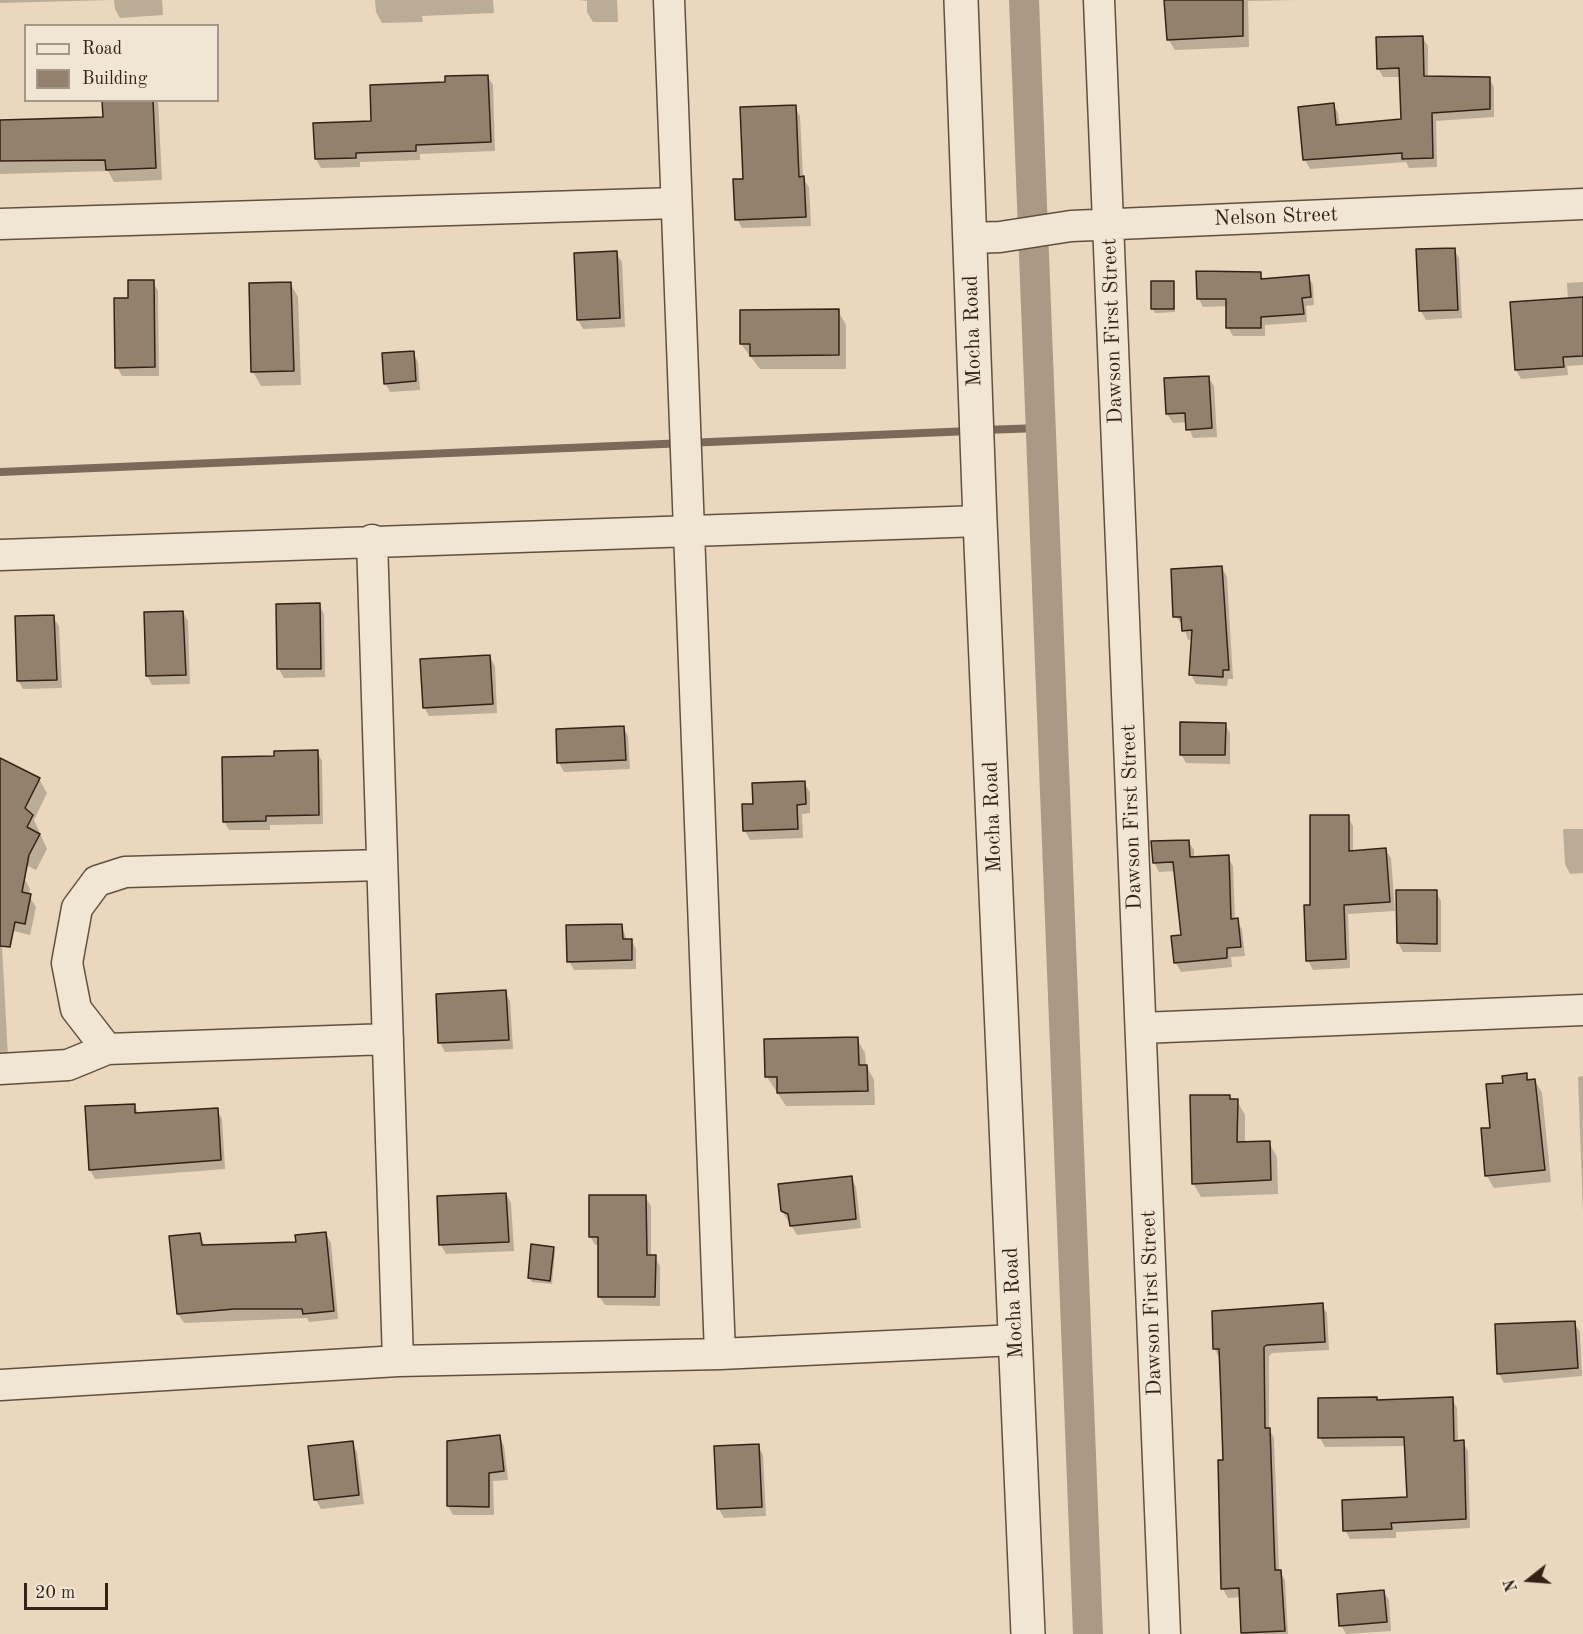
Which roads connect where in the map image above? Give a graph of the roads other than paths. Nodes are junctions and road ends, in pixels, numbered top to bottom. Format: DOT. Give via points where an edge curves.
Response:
graph roads {
  1 [pos="669,0"];
  2 [pos="961,0"];
  3 [pos="1099,0"];
  4 [pos="676,203"];
  5 [pos="1583,204"];
  6 [pos="0,224"];
  7 [pos="1108,225"];
  8 [pos="985,237"];
  9 [pos="980,521"];
  10 [pos="688,532"];
  11 [pos="372,540"];
  12 [pos="0,555"];
  13 [pos="382,865"];
  14 [pos="1583,1010"];
  15 [pos="1141,1028"];
  16 [pos="388,1039"];
  17 [pos="107,1049"];
  18 [pos="0,1069"];
  19 [pos="1016,1340"];
  20 [pos="720,1354"];
  21 [pos="398,1361"];
  22 [pos="0,1385"];
  23 [pos="1028,1634"];
  24 [pos="1165,1634"];
  1 -- 4 [label="street"];
  2 -- 8 [label="street, Mocha Road"];
  3 -- 7 [label="street, Dawson First Street"];
  4 -- 6 [label="street"];
  4 -- 10 [label="street"];
  5 -- 7 [label="street, Nelson Street"];
  7 -- 8 [label="street, Nelson Street"];
  7 -- 15 [label="street, Dawson First Street"];
  8 -- 9 [label="street, Mocha Road"];
  9 -- 10 [label="street"];
  9 -- 19 [label="street, Mocha Road"];
  10 -- 11 [label="street"];
  10 -- 20 [label="street"];
  11 -- 12 [label="street"];
  11 -- 13 [label="street"];
  13 -- 16 [label="street"];
  13 -- 17 [label="street" via="124,872 97,881 77,908 67,963 76,1009"];
  14 -- 15 [label="street"];
  15 -- 24 [label="street, Dawson First Street"];
  16 -- 17 [label="street"];
  16 -- 21 [label="street"];
  17 -- 18 [label="street" via="69,1065"];
  19 -- 20 [label="street"];
  19 -- 23 [label="street, Mocha Road"];
  20 -- 21 [label="street"];
  21 -- 22 [label="street"];
}
